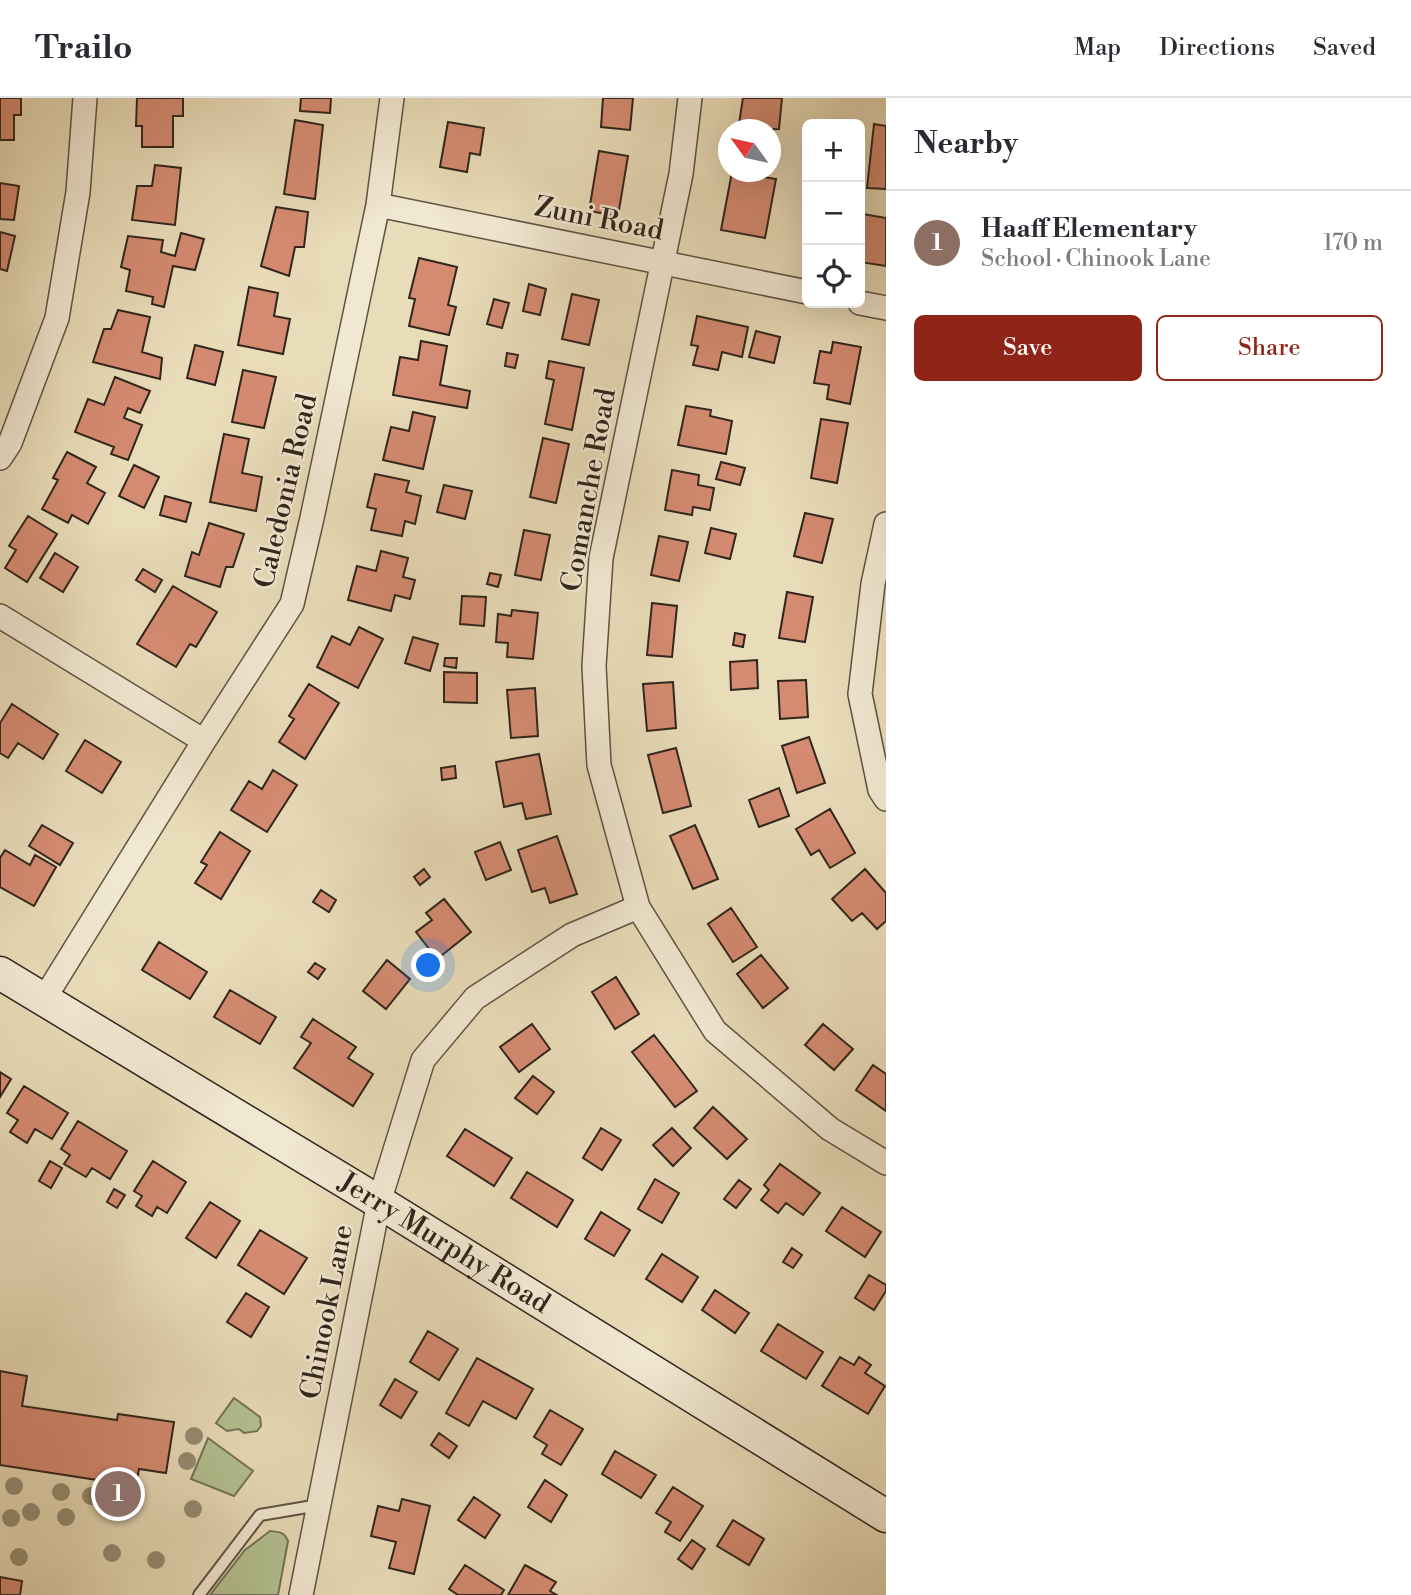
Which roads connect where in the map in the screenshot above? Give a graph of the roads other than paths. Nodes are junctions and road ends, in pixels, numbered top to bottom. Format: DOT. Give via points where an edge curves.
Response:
graph roads {
  1 [pos="85,98"];
  2 [pos="392,98"];
  3 [pos="690,98"];
  4 [pos="378,205"];
  5 [pos="664,262"];
  6 [pos="802,291"];
  7 [pos="865,304"];
  8 [pos="886,308"];
  9 [pos="0,458"];
  10 [pos="886,524"];
  11 [pos="880,584"];
  12 [pos="0,616"];
  13 [pos="204,741"];
  14 [pos="886,799"];
  15 [pos="638,907"];
  16 [pos="0,973"];
  17 [pos="44,999"];
  18 [pos="886,1163"];
  19 [pos="379,1202"];
  20 [pos="319,1505"];
  21 [pos="886,1516"];
  22 [pos="199,1595"];
  23 [pos="301,1595"];
  1 -- 9 [label="street" via="78,192 57,318"];
  2 -- 4 [label="street, Caledonia Road"];
  3 -- 5 [label="street, Comanche Road"];
  4 -- 5 [label="street, Zuni Road"];
  4 -- 13 [label="street, Caledonia Road" via="292,604"];
  5 -- 6 [label="street, Zuni Road"];
  5 -- 15 [label="street, Comanche Road" via="601,558 594,666 599,765"];
  7 -- 8 [label="street"];
  10 -- 11 [label="street"];
  11 -- 14 [label="street" via="860,694 880,790"];
  12 -- 13 [label="street"];
  13 -- 17 [label="street, Caledonia Road"];
  15 -- 18 [label="street, Comanche Road" via="715,1031 830,1129"];
  15 -- 19 [label="street, Chinook Lane" via="572,935 475,998 423,1060"];
  16 -- 17 [label="street, Jerry Murphy Road"];
  17 -- 19 [label="street, Jerry Murphy Road"];
  19 -- 20 [label="street, Chinook Lane"];
  19 -- 21 [label="street, Jerry Murphy Road"];
  20 -- 22 [label="lane" via="260,1515"];
  20 -- 23 [label="street, Chinook Lane"];
}
